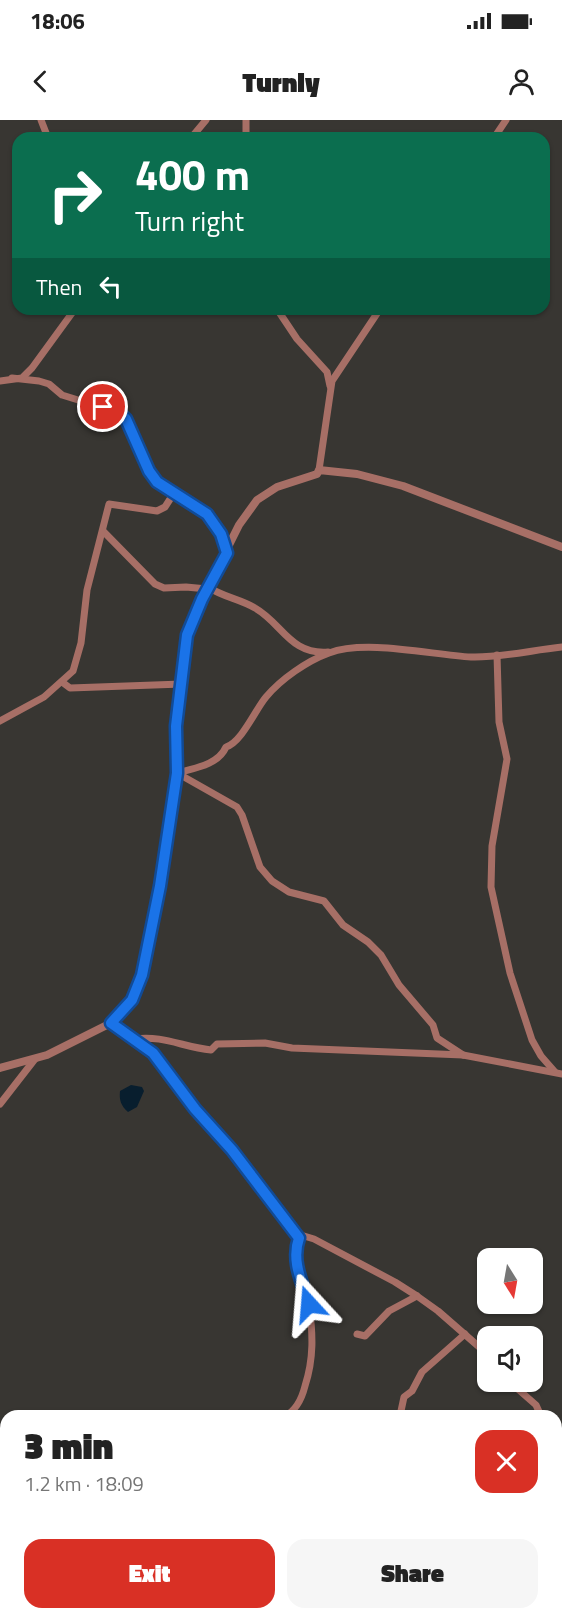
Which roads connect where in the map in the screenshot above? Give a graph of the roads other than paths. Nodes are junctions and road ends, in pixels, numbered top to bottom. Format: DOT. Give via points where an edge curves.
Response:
graph roads {
  1 [pos="206,120"];
  2 [pos="196,132"];
  3 [pos="71,315"];
  4 [pos="281,315"];
  5 [pos="376,315"];
  6 [pos="12,378"];
  7 [pos="0,381"];
  8 [pos="330,386"];
  9 [pos="320,470"];
  10 [pos="174,493"];
  11 [pos="103,531"];
  12 [pos="562,547"];
  13 [pos="227,553"];
  14 [pos="208,588"];
  15 [pos="562,647"];
  16 [pos="331,652"];
  17 [pos="497,655"];
  18 [pos="62,682"];
  19 [pos="182,684"];
  20 [pos="0,721"];
  21 [pos="177,773"];
  22 [pos="111,1023"];
  23 [pos="134,1039"];
  24 [pos="463,1055"];
  25 [pos="35,1059"];
  26 [pos="0,1068"];
  27 [pos="558,1073"];
  28 [pos="0,1104"];
  29 [pos="299,1238"];
  30 [pos="417,1296"];
  31 [pos="357,1334"];
  32 [pos="465,1334"];
  33 [pos="477,1345"];
  34 [pos="521,1392"];
  35 [pos="294,1410"];
  36 [pos="401,1410"];
  37 [pos="538,1410"];
  1 -- 2 [label="street"];
  3 -- 6 [label="street" via="32,368 22,378"];
  4 -- 8 [label="street" via="327,372"];
  5 -- 8 [label="street" via="336,371"];
  6 -- 7 [label="street"];
  6 -- 10 [label="street" via="49,384 62,395 120,413 153,476"];
  8 -- 9 [label="street"];
  9 -- 12 [label="street" via="357,474 403,486"];
  9 -- 13 [label="street" via="277,487 257,500 239,525"];
  10 -- 11 [label="street" via="165,507 157,511 109,504"];
  10 -- 13 [label="street" via="207,514 221,534"];
  11 -- 14 [label="street" via="155,584 164,588"];
  11 -- 18 [label="street" via="87,590 78,656 73,671"];
  13 -- 14 [label="street"];
  14 -- 16 [label="street" via="255,607 297,644 320,653"];
  14 -- 19 [label="street" via="187,635"];
  15 -- 17 [label="street"];
  16 -- 17 [label="street" via="381,648 472,657"];
  16 -- 21 [label="street" via="273,689 222,756"];
  17 -- 27 [label="street" via="500,722 507,759 492,846 491,886 510,973 532,1040"];
  18 -- 19 [label="street" via="70,688"];
  18 -- 20 [label="street" via="44,697"];
  19 -- 21 [label="street" via="176,726"];
  21 -- 22 [label="street" via="142,975 132,1000"];
  21 -- 24 [label="street" via="237,807 266,875 289,892 324,901 343,925 381,955 404,992 433,1025 437,1038"];
  22 -- 23 [label="street"];
  22 -- 25 [label="street"];
  23 -- 24 [label="street" via="160,1037 211,1050 217,1044 239,1043"];
  23 -- 29 [label="street" via="153,1053"];
  24 -- 27 [label="street"];
  25 -- 26 [label="street"];
  25 -- 28 [label="street"];
  29 -- 30 [label="street" via="314,1239"];
  29 -- 35 [label="street" via="295,1256 309,1304 314,1348 303,1396"];
  30 -- 31 [label="street" via="392,1310 365,1336"];
  30 -- 32 [label="street"];
  32 -- 33 [label="street"];
  32 -- 36 [label="street" via="422,1372 404,1397"];
  34 -- 37 [label="street"];
}
